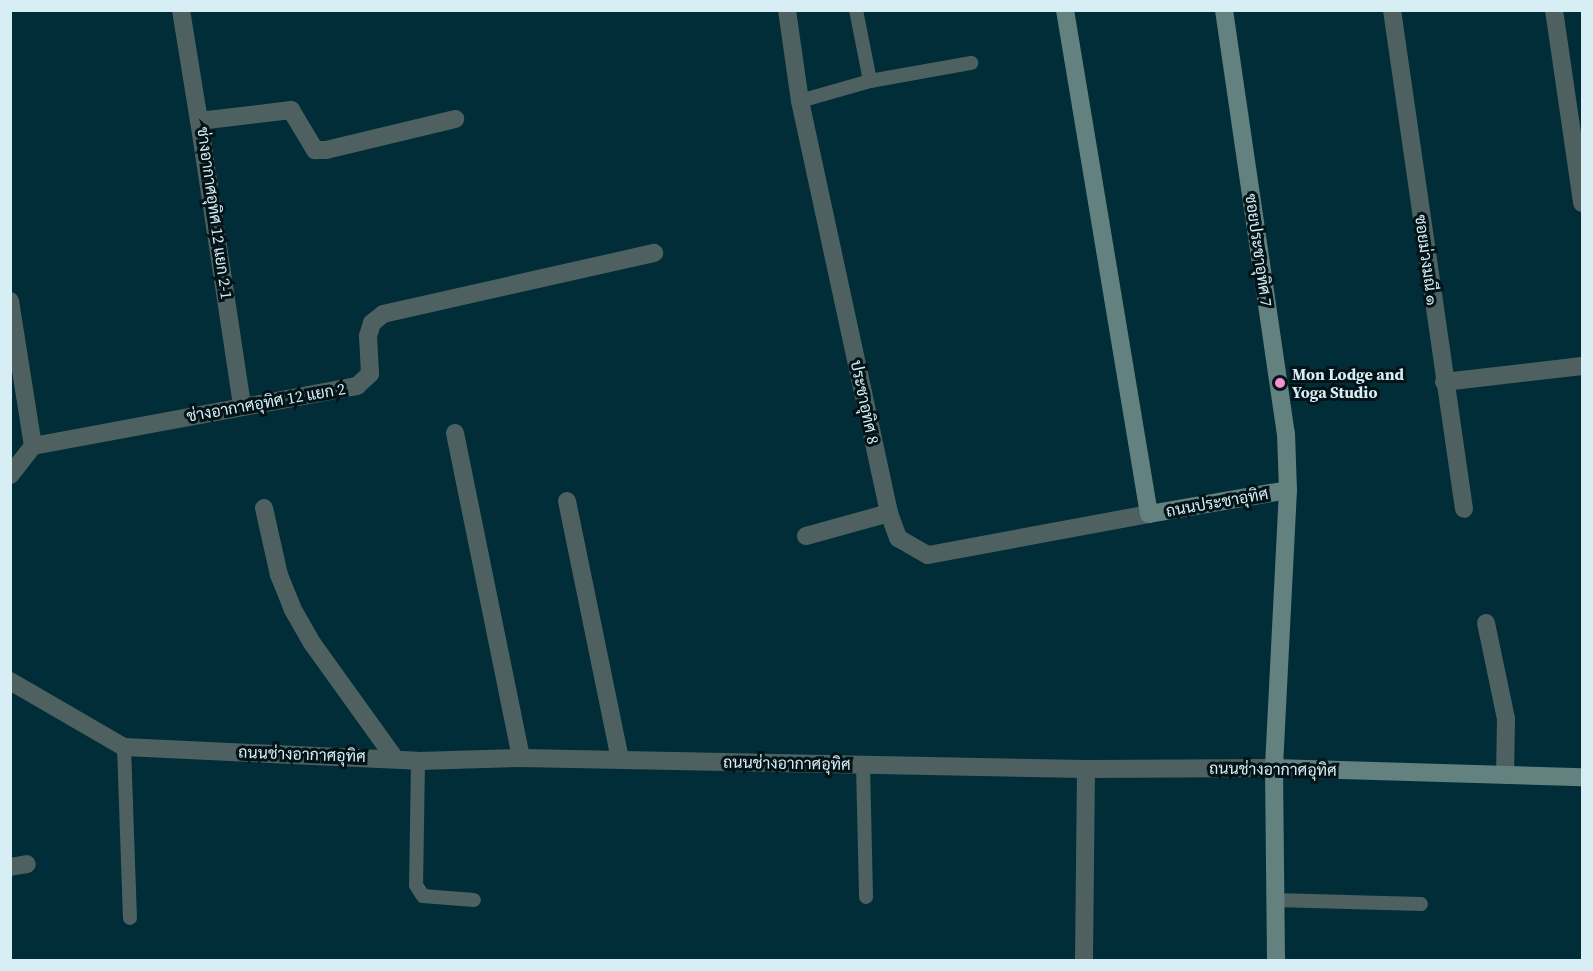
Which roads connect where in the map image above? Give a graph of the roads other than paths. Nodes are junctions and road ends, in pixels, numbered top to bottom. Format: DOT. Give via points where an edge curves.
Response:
graph roads {
  1 [pos="181,10"];
  2 [pos="787,10"];
  3 [pos="856,10"];
  4 [pos="1065,10"];
  5 [pos="1224,10"];
  6 [pos="1392,10"];
  7 [pos="1554,10"];
  8 [pos="971,63"];
  9 [pos="870,81"];
  10 [pos="800,101"];
  11 [pos="455,119"];
  12 [pos="199,121"];
  13 [pos="1582,203"];
  14 [pos="654,253"];
  15 [pos="10,301"];
  16 [pos="15,347"];
  17 [pos="1582,366"];
  18 [pos="1444,382"];
  19 [pos="242,405"];
  20 [pos="455,433"];
  21 [pos="33,446"];
  22 [pos="10,474"];
  23 [pos="1288,490"];
  24 [pos="567,501"];
  25 [pos="264,508"];
  26 [pos="1464,509"];
  27 [pos="889,513"];
  28 [pos="1149,514"];
  29 [pos="806,536"];
  30 [pos="1486,623"];
  31 [pos="10,681"];
  32 [pos="124,747"];
  33 [pos="394,758"];
  34 [pos="521,758"];
  35 [pos="418,760"];
  36 [pos="620,760"];
  37 [pos="863,764"];
  38 [pos="1086,768"];
  39 [pos="1275,768"];
  40 [pos="1505,775"];
  41 [pos="1582,777"];
  42 [pos="866,897"];
  43 [pos="474,900"];
  44 [pos="1275,900"];
  45 [pos="1421,904"];
  46 [pos="130,918"];
  47 [pos="1084,960"];
  48 [pos="1276,960"];
  1 -- 12 [label="street"];
  2 -- 10 [label="street, ประชาอุทิศ 8"];
  3 -- 9 [label="lane"];
  4 -- 28 [label="street, ถนนประชาอุทิศ"];
  5 -- 23 [label="street, ซอยประชาอุทิศ 7" via="1286,433"];
  6 -- 18 [label="street, ซอยม่วงมณี ๑"];
  7 -- 13 [label="street"];
  8 -- 9 [label="lane"];
  9 -- 10 [label="lane"];
  10 -- 27 [label="street, ประชาอุทิศ 8"];
  11 -- 12 [label="street, ช่างอากาศอุทิศ 12 แยก 2-1" via="326,150 315,150 291,110"];
  12 -- 19 [label="street, ช่างอากาศอุทิศ 12 แยก 2-1"];
  14 -- 19 [label="street, ช่างอากาศอุทิศ 12 แยก 2" via="383,314 372,323 368,336 370,374 365,382"];
  15 -- 16 [label="street"];
  16 -- 21 [label="street"];
  17 -- 18 [label="street"];
  18 -- 26 [label="street, ซอยม่วงมณี ๑"];
  19 -- 21 [label="street, ช่างอากาศอุทิศ 12 แยก 2"];
  20 -- 34 [label="street"];
  21 -- 22 [label="street"];
  23 -- 28 [label="street, ถนนประชาอุทิศ"];
  23 -- 39 [label="street, ถนนประชาอุทิศ"];
  24 -- 36 [label="street"];
  25 -- 33 [label="street" via="279,575 292,608 312,643"];
  27 -- 28 [label="street, ประชาอุทิศ 8" via="898,538 928,555"];
  27 -- 29 [label="street"];
  30 -- 40 [label="street" via="1506,719"];
  31 -- 32 [label="street, ถนนช่างอากาศอุทิศ"];
  32 -- 33 [label="street, ถนนช่างอากาศอุทิศ"];
  32 -- 46 [label="lane"];
  33 -- 35 [label="street, ถนนช่างอากาศอุทิศ"];
  34 -- 35 [label="street, ถนนช่างอากาศอุทิศ"];
  34 -- 36 [label="street, ถนนช่างอากาศอุทิศ"];
  35 -- 43 [label="lane" via="416,885 423,896"];
  36 -- 37 [label="street, ถนนช่างอากาศอุทิศ"];
  37 -- 38 [label="street, ถนนช่างอากาศอุทิศ"];
  37 -- 42 [label="lane"];
  38 -- 39 [label="street, ถนนช่างอากาศอุทิศ"];
  38 -- 47 [label="street"];
  39 -- 40 [label="street, ถนนช่างอากาศอุทิศ"];
  39 -- 44 [label="street, ถนนประชาอุทิศ"];
  40 -- 41 [label="street, ถนนช่างอากาศอุทิศ"];
  44 -- 45 [label="lane"];
  44 -- 48 [label="street, ถนนประชาอุทิศ"];
}
